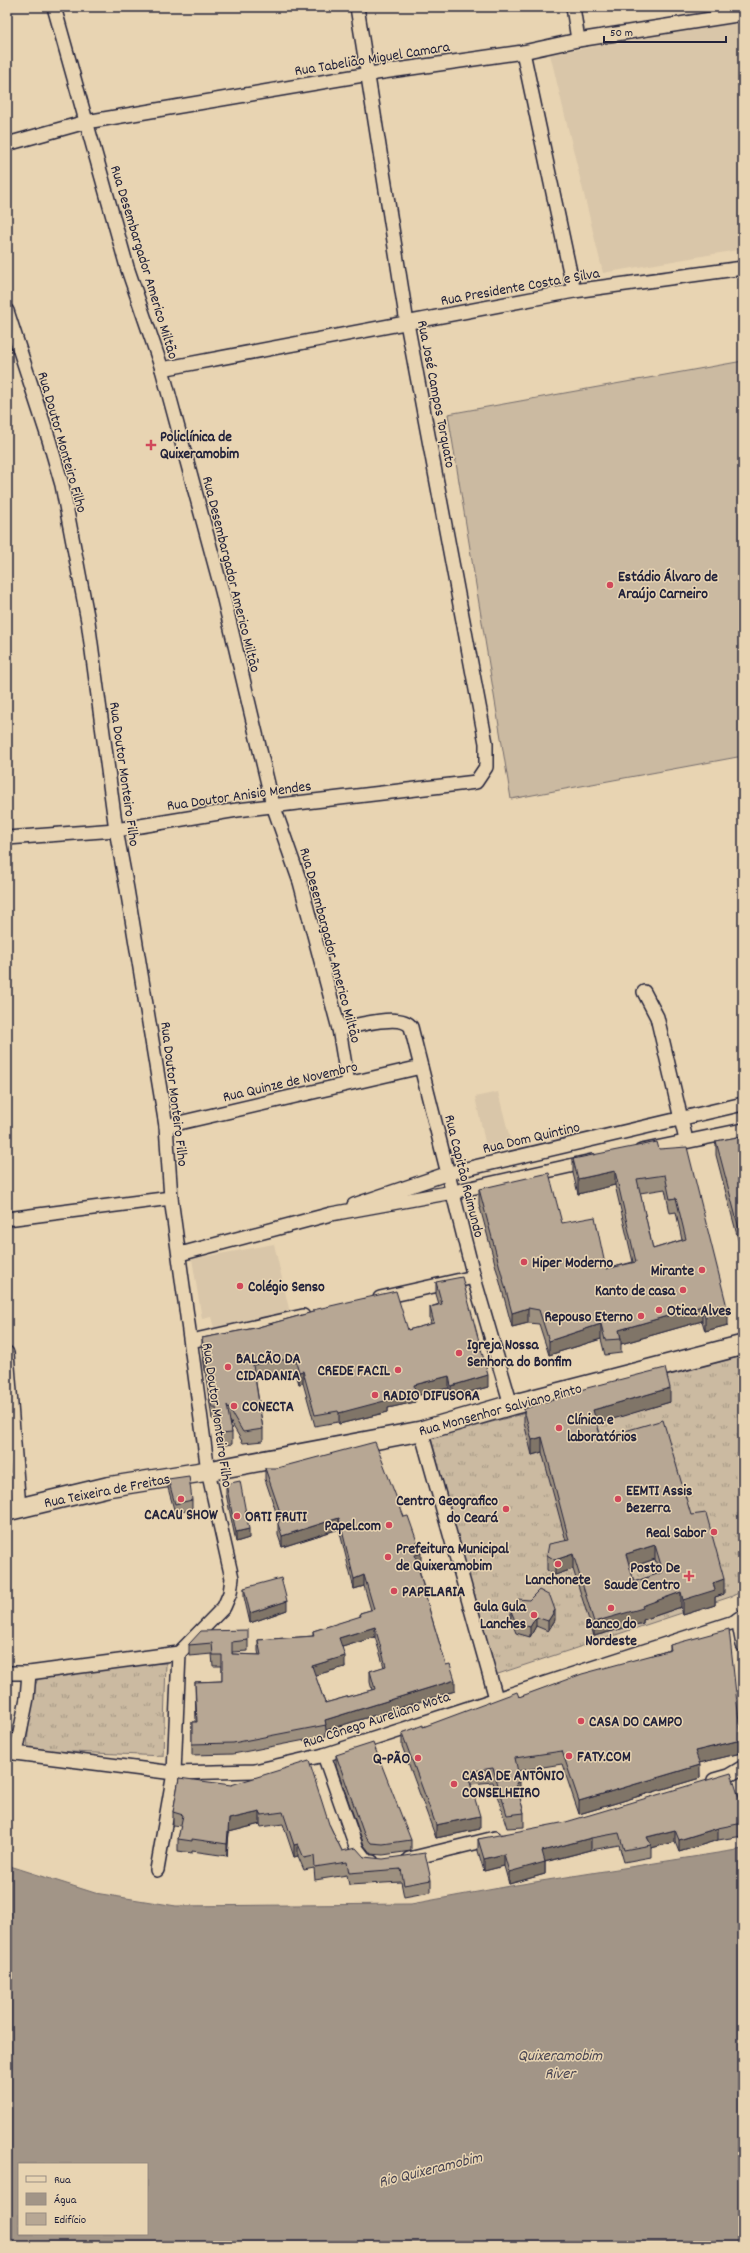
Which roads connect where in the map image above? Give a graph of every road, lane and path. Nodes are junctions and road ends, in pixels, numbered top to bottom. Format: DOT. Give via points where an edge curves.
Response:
graph roads {
  1 [pos="54,7"];
  2 [pos="357,7"];
  3 [pos="573,7"];
  4 [pos="743,14"];
  5 [pos="578,40"];
  6 [pos="523,52"];
  7 [pos="369,74"];
  8 [pos="86,122"];
  9 [pos="7,144"];
  10 [pos="743,268"];
  11 [pos="574,291"];
  12 [pos="7,311"];
  13 [pos="407,323"];
  14 [pos="162,369"];
  15 [pos="476,782"];
  16 [pos="273,805"];
  17 [pos="116,830"];
  18 [pos="7,838"];
  19 [pos="644,992"];
  20 [pos="339,1029"];
  21 [pos="421,1067"];
  22 [pos="348,1083"];
  23 [pos="743,1104"];
  24 [pos="682,1117"];
  25 [pos="166,1126"];
  26 [pos="743,1130"];
  27 [pos="686,1140"];
  28 [pos="632,1152"];
  29 [pos="609,1158"];
  30 [pos="449,1173"];
  31 [pos="453,1192"];
  32 [pos="171,1198"];
  33 [pos="331,1214"];
  34 [pos="7,1219"];
  35 [pos="180,1254"];
  36 [pos="474,1277"];
  37 [pos="367,1301"];
  38 [pos="314,1313"];
  39 [pos="191,1341"];
  40 [pos="743,1345"];
  41 [pos="7,1353"];
  42 [pos="511,1405"];
  43 [pos="421,1432"];
  44 [pos="208,1471"];
  45 [pos="13,1510"];
  46 [pos="741,1618"];
  47 [pos="743,1645"];
  48 [pos="179,1653"];
  49 [pos="7,1673"];
  50 [pos="29,1673"];
  51 [pos="496,1698"];
  52 [pos="11,1753"];
  53 [pos="324,1755"];
  54 [pos="743,1767"];
  55 [pos="174,1773"];
  56 [pos="700,1785"];
  57 [pos="507,1837"];
  58 [pos="397,1861"];
  59 [pos="384,1863"];
  60 [pos="157,1870"];
  1 -- 8 [label="street, Rua Desembargador Americo Miltão"];
  2 -- 7 [label="street, Rua José Campos Torquato"];
  3 -- 5 [label="street"];
  4 -- 5 [label="street, Rua Tabelião Miguel Camara"];
  5 -- 6 [label="street, Rua Tabelião Miguel Camara"];
  6 -- 7 [label="street, Rua Tabelião Miguel Camara"];
  6 -- 11 [label="street"];
  7 -- 8 [label="street, Rua Tabelião Miguel Camara"];
  7 -- 13 [label="street, Rua José Campos Torquato"];
  8 -- 9 [label="street, Rua Tabelião Miguel Camara"];
  8 -- 14 [label="street, Rua Desembargador Americo Miltão" via="127,267"];
  10 -- 11 [label="street, Rua Presidente Costa e Silva"];
  11 -- 13 [label="street, Rua Presidente Costa e Silva"];
  12 -- 17 [label="street, Rua Doutor Monteiro Filho" via="62,485 88,621"];
  13 -- 14 [label="street, Rua Presidente Costa e Silva"];
  13 -- 15 [label="street, Rua José Campos Torquato" via="486,744 486,767"];
  14 -- 16 [label="street, Rua Desembargador Americo Miltão" via="222,591"];
  15 -- 16 [label="street, Rua Doutor Anisio Mendes"];
  16 -- 17 [label="street, Rua Doutor Anisio Mendes"];
  16 -- 20 [label="street, Rua Desembargador Americo Miltão" via="300,882"];
  17 -- 18 [label="street, Rua Doutor Anisio Mendes"];
  17 -- 25 [label="street, Rua Doutor Monteiro Filho" via="128,889"];
  19 -- 24 [label="street" via="657,1017"];
  20 -- 21 [label="street, Rua Capitão Raimundo" via="391,1019 405,1021 411,1027"];
  20 -- 22 [label="street, Rua Desembargador Americo Miltão"];
  21 -- 22 [label="street, Rua Quinze de Novembro"];
  21 -- 30 [label="street, Rua Capitão Raimundo"];
  22 -- 25 [label="street, Rua Quinze de Novembro"];
  23 -- 24 [label="street, Rua Dom Quintino"];
  24 -- 27 [label="street"];
  24 -- 30 [label="street, Rua Dom Quintino"];
  25 -- 32 [label="street, Rua Doutor Monteiro Filho"];
  26 -- 27 [label="street"];
  27 -- 28 [label="street"];
  29 -- 31 [label="street, Rua Dom Quintino"];
  30 -- 31 [label="street, Rua Capitão Raimundo"];
  30 -- 33 [label="street, Rua Dom Quintino" via="372,1197"];
  31 -- 33 [label="street, Rua Dom Quintino"];
  31 -- 36 [label="street, Rua Capitão Raimundo"];
  32 -- 34 [label="street"];
  32 -- 35 [label="street, Rua Doutor Monteiro Filho"];
  33 -- 35 [label="street, Rua Dom Quintino"];
  35 -- 39 [label="street, Rua Doutor Monteiro Filho"];
  36 -- 37 [label="street"];
  36 -- 42 [label="street, Rua Capitão Raimundo"];
  38 -- 39 [label="street"];
  39 -- 44 [label="street, Rua Doutor Monteiro Filho"];
  40 -- 42 [label="street, Rua Monsenhor Salviano Pinto"];
  41 -- 45 [label="street"];
  42 -- 43 [label="street, Rua Monsenhor Salviano Pinto"];
  43 -- 44 [label="street, Rua Monsenhor Salviano Pinto"];
  43 -- 51 [label="street"];
  44 -- 45 [label="street, Rua Teixeira de Freitas" via="107,1487"];
  44 -- 48 [label="street, Rua Doutor Monteiro Filho" via="232,1585 224,1607"];
  46 -- 47 [label="street"];
  46 -- 51 [label="street, Rua Cônego Aureliano Mota"];
  48 -- 50 [label="street"];
  48 -- 55 [label="street"];
  49 -- 50 [label="street"];
  50 -- 52 [label="street" via="27,1698"];
  51 -- 53 [label="street, Rua Cônego Aureliano Mota"];
  52 -- 55 [label="street, Rua Cônego Aureliano Mota"];
  53 -- 55 [label="street, Rua Cônego Aureliano Mota" via="254,1771"];
  53 -- 59 [label="street" via="352,1836 362,1856 367,1862"];
  54 -- 56 [label="street" via="728,1776"];
  55 -- 60 [label="street"];
  57 -- 58 [label="street"];
}
